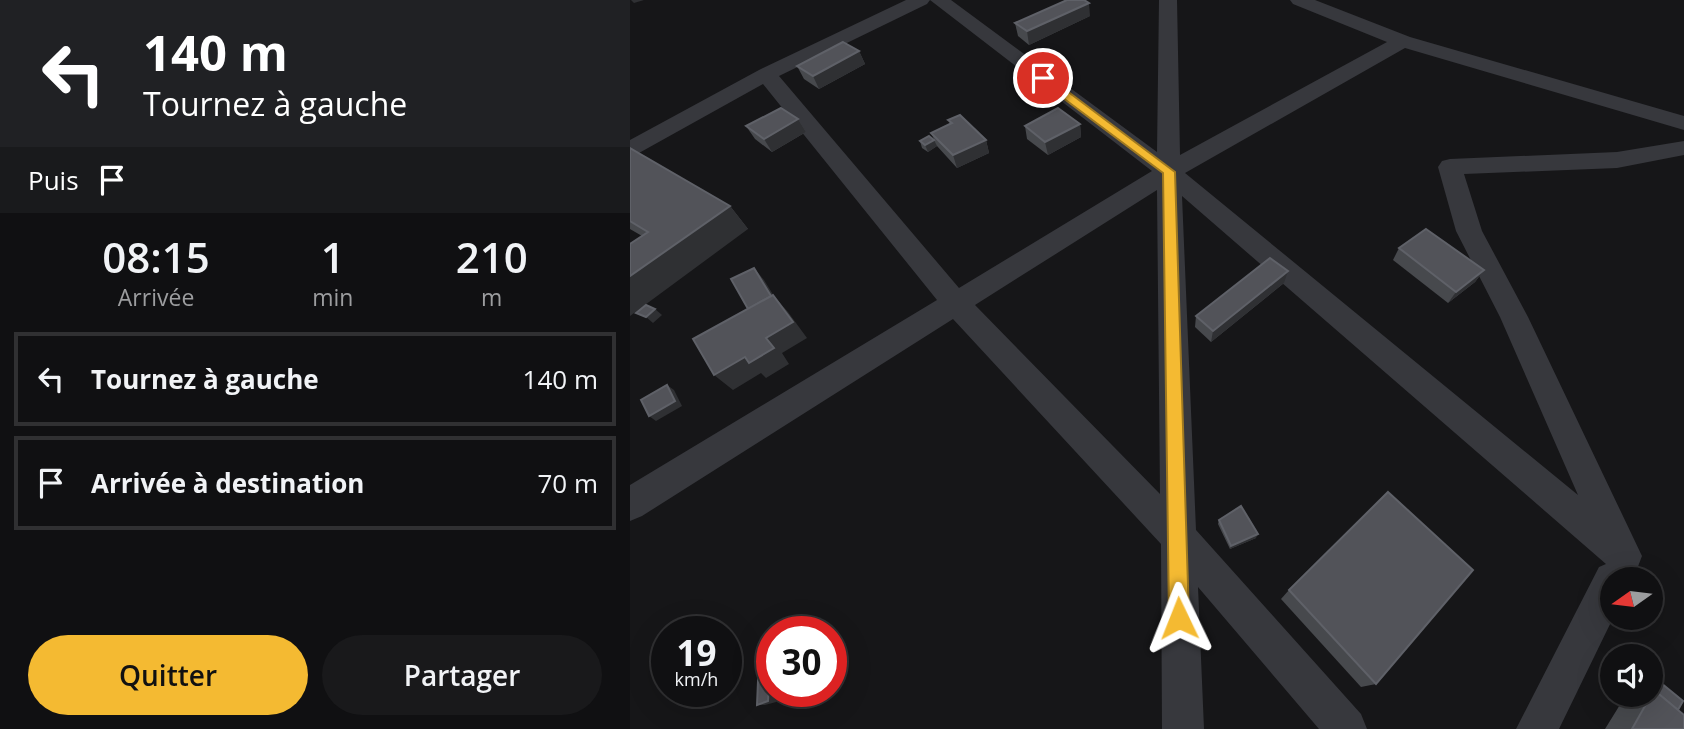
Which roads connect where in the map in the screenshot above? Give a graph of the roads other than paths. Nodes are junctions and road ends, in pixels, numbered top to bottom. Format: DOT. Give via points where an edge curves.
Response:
graph roads {
  1 [pos="921,0"];
  2 [pos="939,0"];
  3 [pos="1168,0"];
  4 [pos="1298,0"];
  5 [pos="1403,41"];
  6 [pos="766,74"];
  7 [pos="1684,123"];
  8 [pos="1684,148"];
  9 [pos="630,150"];
  10 [pos="1169,172"];
  11 [pos="957,305"];
  12 [pos="630,504"];
  13 [pos="1176,535"];
  14 [pos="1610,567"];
  15 [pos="1614,567"];
  16 [pos="1600,604"];
  17 [pos="1183,729"];
  18 [pos="1346,729"];
  19 [pos="1537,729"];
  1 -- 6 [label="street"];
  2 -- 10 [label="street"];
  3 -- 10 [label="street"];
  4 -- 5 [label="street"];
  5 -- 7 [label="street"];
  5 -- 10 [label="street"];
  6 -- 9 [label="street"];
  6 -- 11 [label="street"];
  8 -- 15 [label="street" via="1617,160 1450,167 1469,231 1514,317"];
  10 -- 11 [label="street"];
  10 -- 13 [label="street"];
  10 -- 14 [label="street"];
  11 -- 12 [label="street"];
  11 -- 13 [label="street"];
  13 -- 17 [label="street"];
  13 -- 18 [label="street"];
  16 -- 19 [label="street"];
}
